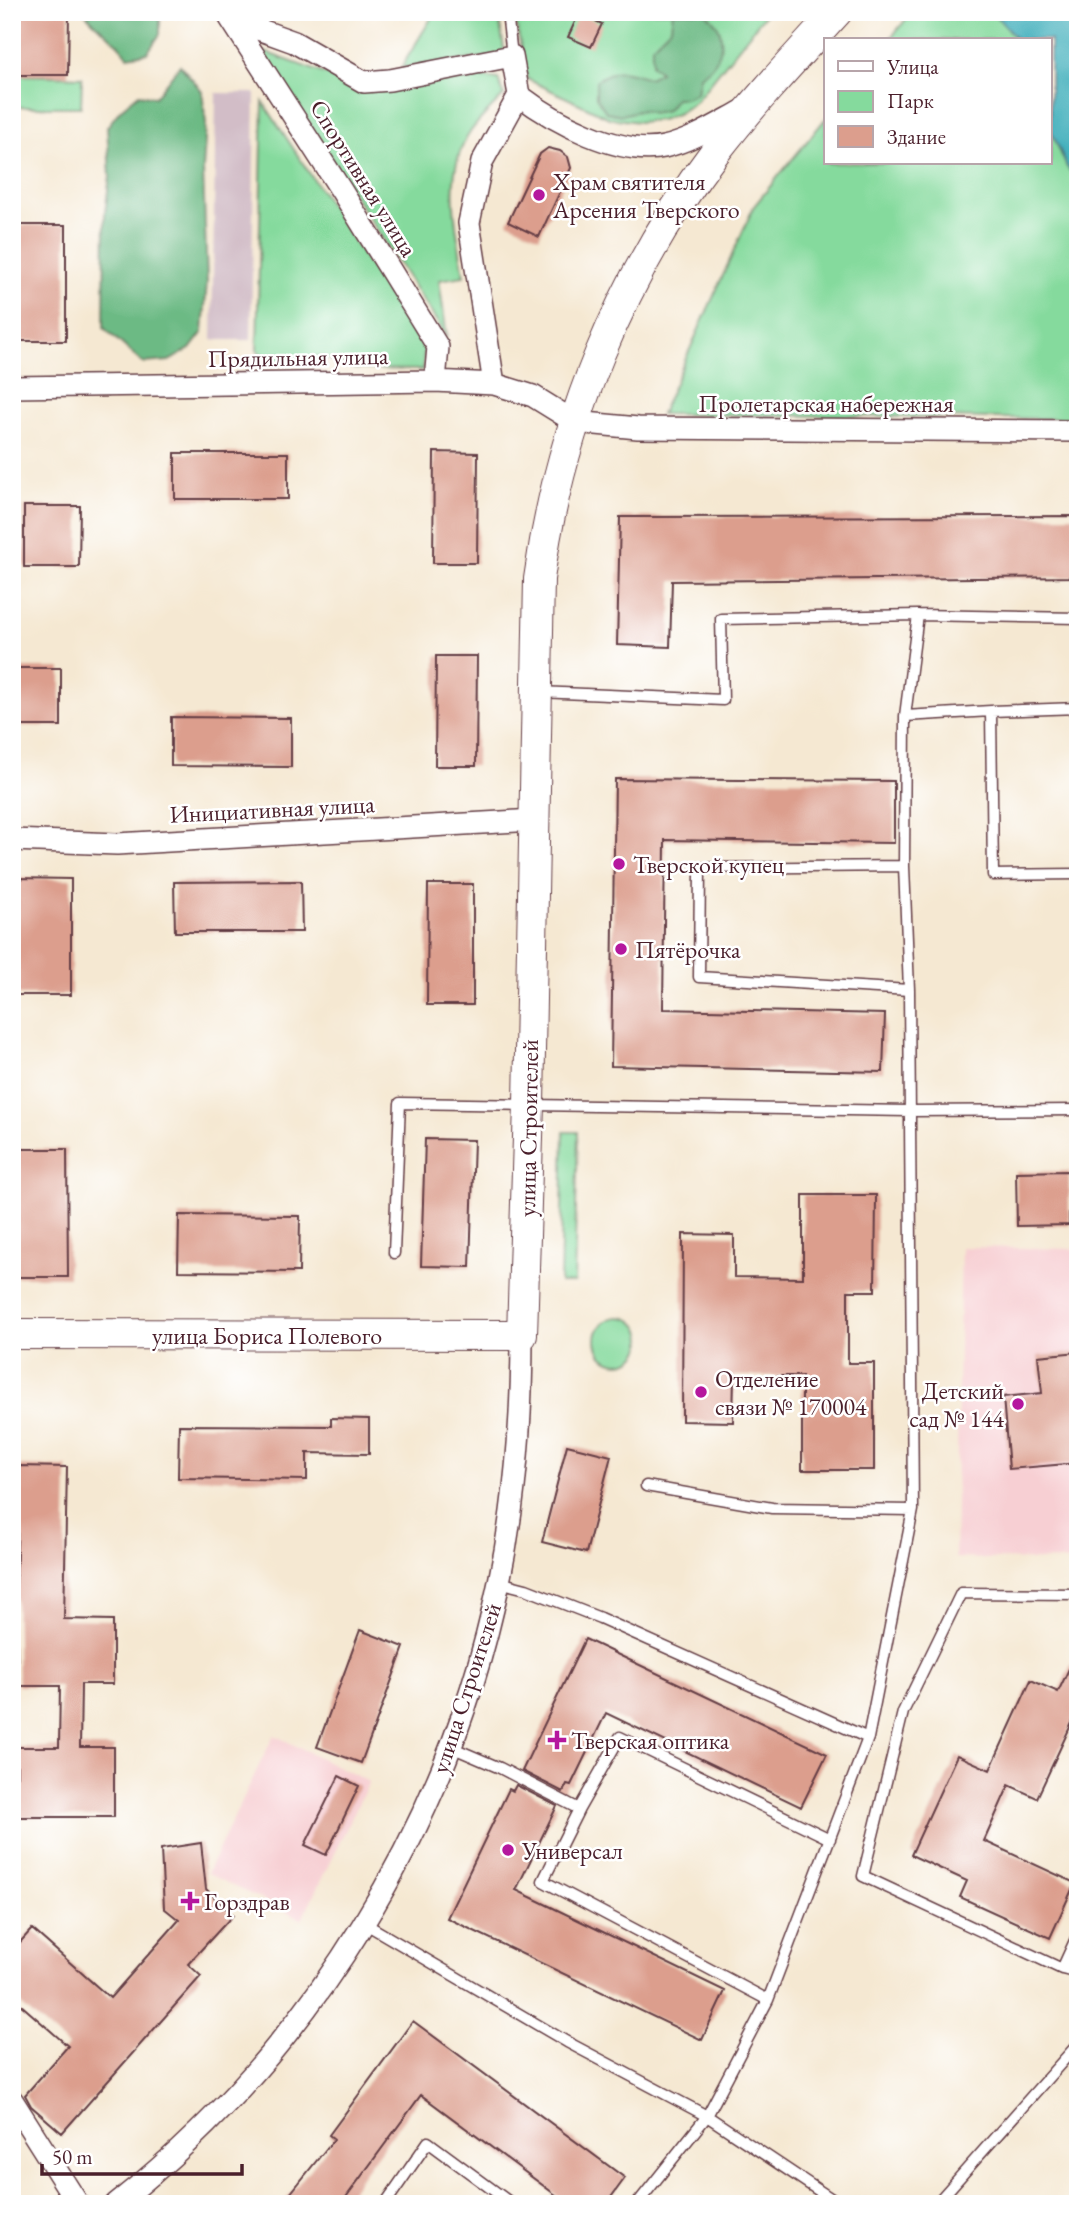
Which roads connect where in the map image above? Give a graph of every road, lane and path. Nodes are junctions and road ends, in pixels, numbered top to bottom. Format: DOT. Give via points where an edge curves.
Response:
graph roads {
  1 [pos="507,12"];
  2 [pos="836,12"];
  3 [pos="228,16"];
  4 [pos="512,56"];
  5 [pos="519,95"];
  6 [pos="754,104"];
  7 [pos="435,381"];
  8 [pos="494,384"];
  9 [pos="12,387"];
  10 [pos="575,422"];
  11 [pos="1078,431"];
  12 [pos="918,615"];
  13 [pos="1078,618"];
  14 [pos="536,692"];
  15 [pos="1078,708"];
  16 [pos="991,711"];
  17 [pos="905,716"];
  18 [pos="534,820"];
  19 [pos="12,840"];
  20 [pos="904,866"];
  21 [pos="1078,874"];
  22 [pos="909,990"];
  23 [pos="530,1104"];
  24 [pos="1078,1110"];
  25 [pos="909,1111"];
  26 [pos="394,1253"];
  27 [pos="12,1334"];
  28 [pos="522,1335"];
  29 [pos="646,1486"];
  30 [pos="914,1510"];
  31 [pos="499,1582"];
  32 [pos="1078,1594"];
  33 [pos="868,1738"];
  34 [pos="451,1747"];
  35 [pos="579,1809"];
  36 [pos="830,1839"];
  37 [pos="364,1923"];
  38 [pos="1078,1934"];
  39 [pos="1062,1969"];
  40 [pos="1078,1973"];
  41 [pos="768,2000"];
  42 [pos="1078,2043"];
  43 [pos="12,2099"];
  44 [pos="708,2116"];
  45 [pos="78,2204"];
  46 [pos="116,2204"];
  47 [pos="385,2204"];
  48 [pos="512,2204"];
  49 [pos="637,2204"];
  50 [pos="839,2204"];
  51 [pos="936,2204"];
  1 -- 4 [label="lane"];
  2 -- 6 [label="main road, улица Строителей"];
  3 -- 4 [label="street" via="294,42 365,82"];
  3 -- 7 [label="street, Спортивная улица" via="438,347"];
  4 -- 5 [label="street"];
  5 -- 6 [label="street" via="541,111 598,138 638,148 663,147 700,133"];
  5 -- 8 [label="street" via="482,162 468,223"];
  6 -- 10 [label="main road, улица Строителей" via="704,167 653,247 616,318"];
  7 -- 8 [label="street, Прядильная улица"];
  7 -- 9 [label="street, Прядильная улица"];
  8 -- 10 [label="street, Прядильная улица" via="533,396"];
  10 -- 11 [label="street, Пролетарская набережная" via="656,429"];
  10 -- 14 [label="main road, улица Строителей" via="541,565"];
  12 -- 13 [label="lane"];
  12 -- 14 [label="lane" via="721,619 723,700"];
  12 -- 17 [label="lane"];
  14 -- 18 [label="main road, улица Строителей"];
  15 -- 16 [label="lane"];
  16 -- 17 [label="lane"];
  16 -- 21 [label="lane" via="993,875"];
  17 -- 20 [label="lane"];
  18 -- 19 [label="street, Инициативная улица" via="117,844"];
  18 -- 23 [label="main road, улица Строителей"];
  20 -- 22 [label="lane"];
  20 -- 22 [label="lane" via="700,867 699,977"];
  22 -- 25 [label="lane"];
  23 -- 25 [label="lane"];
  23 -- 26 [label="lane" via="400,1103"];
  23 -- 28 [label="main road, улица Строителей"];
  24 -- 25 [label="lane"];
  25 -- 30 [label="lane"];
  27 -- 28 [label="main road, улица Бориса Полевого"];
  28 -- 31 [label="street, улица Строителей" via="517,1466"];
  29 -- 30 [label="lane" via="772,1508"];
  30 -- 33 [label="lane"];
  31 -- 33 [label="lane" via="600,1618"];
  31 -- 34 [label="street, улица Строителей"];
  32 -- 39 [label="lane" via="961,1593 903,1712 863,1876"];
  33 -- 36 [label="lane"];
  34 -- 35 [label="lane"];
  34 -- 37 [label="street, улица Строителей"];
  35 -- 36 [label="lane" via="620,1737"];
  35 -- 41 [label="lane" via="543,1881"];
  36 -- 41 [label="lane"];
  37 -- 44 [label="lane" via="567,2042"];
  37 -- 46 [label="street, улица Строителей" via="307,2008 242,2086"];
  38 -- 39 [label="lane"];
  39 -- 40 [label="lane"];
  41 -- 44 [label="lane"];
  42 -- 51 [label="lane"];
  43 -- 45 [label="street"];
  44 -- 49 [label="lane"];
  44 -- 50 [label="lane"];
  47 -- 48 [label="lane" via="428,2143"];
}
